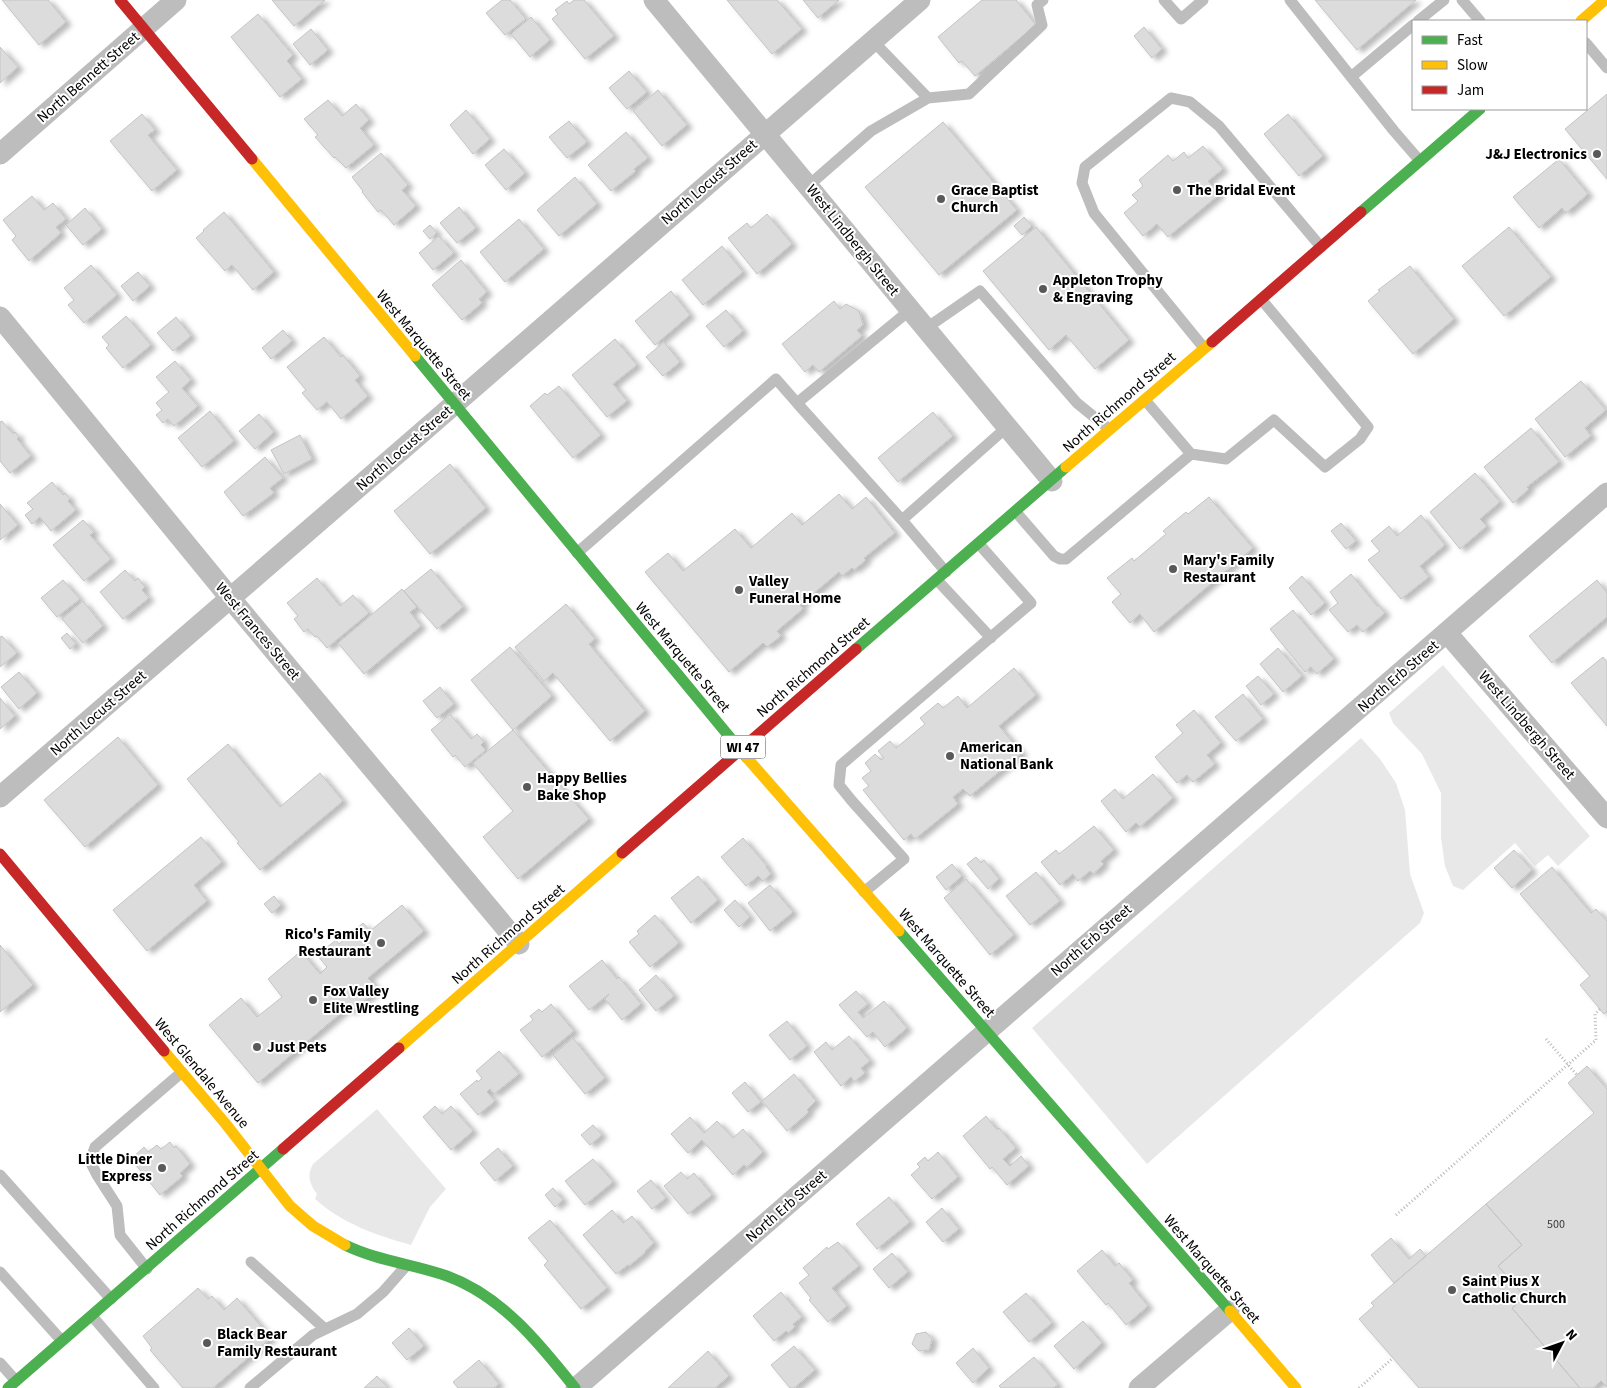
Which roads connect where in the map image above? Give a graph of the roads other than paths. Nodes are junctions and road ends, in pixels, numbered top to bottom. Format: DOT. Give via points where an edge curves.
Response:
graph roads {
  1 [pos="120,0"];
  2 [pos="176,0"];
  3 [pos="654,0"];
  4 [pos="920,0"];
  5 [pos="1043,0"];
  6 [pos="1164,0"];
  7 [pos="1203,0"];
  8 [pos="1290,0"];
  9 [pos="1444,0"];
  10 [pos="1462,0"];
  11 [pos="1605,0"];
  12 [pos="1419,20"];
  13 [pos="1479,20"];
  14 [pos="1582,20"];
  15 [pos="1412,26"];
  16 [pos="143,28"];
  17 [pos="873,41"];
  18 [pos="1587,44"];
  19 [pos="1607,68"];
  20 [pos="1351,76"];
  21 [pos="928,98"];
  22 [pos="1479,110"];
  23 [pos="765,133"];
  24 [pos="0,154"];
  25 [pos="1420,161"];
  26 [pos="808,186"];
  27 [pos="1321,247"];
  28 [pos="1261,299"];
  29 [pos="910,310"];
  30 [pos="0,317"];
  31 [pos="925,329"];
  32 [pos="1204,348"];
  33 [pos="1145,400"];
  34 [pos="797,403"];
  35 [pos="454,404"];
  36 [pos="1007,427"];
  37 [pos="1110,430"];
  38 [pos="1191,454"];
  39 [pos="1052,481"];
  40 [pos="1607,493"];
  41 [pos="1016,512"];
  42 [pos="902,520"];
  43 [pos="979,544"];
  44 [pos="577,552"];
  45 [pos="942,576"];
  46 [pos="231,599"];
  47 [pos="1447,633"];
  48 [pos="990,638"];
  49 [pos="740,750"];
  50 [pos="0,797"];
  51 [pos="1607,818"];
  52 [pos="0,854"];
  53 [pos="864,892"];
  54 [pos="519,944"];
  55 [pos="987,1031"];
  56 [pos="182,1072"];
  57 [pos="260,1168"];
  58 [pos="0,1175"];
  59 [pos="251,1262"];
  60 [pos="406,1266"];
  61 [pos="147,1269"];
  62 [pos="0,1272"];
  63 [pos="111,1299"];
  64 [pos="1229,1311"];
  65 [pos="92,1316"];
  66 [pos="325,1330"];
  67 [pos="62,1341"];
  68 [pos="0,1363"];
  69 [pos="12,1385"];
  70 [pos="154,1388"];
  71 [pos="250,1388"];
  72 [pos="576,1388"];
  73 [pos="1139,1388"];
  74 [pos="1296,1388"];
  1 -- 16 [label="street, West Marquette Street"];
  2 -- 16 [label="street, North Bennett Street"];
  3 -- 23 [label="street, West Lindbergh Street"];
  4 -- 17 [label="street, North Locust Street"];
  5 -- 21 [label="lane" via="1037,5 1042,25 969,94"];
  6 -- 7 [label="lane" via="1181,19"];
  8 -- 20 [label="lane"];
  9 -- 12 [label="lane"];
  10 -- 13 [label="lane"];
  11 -- 14 [label="street"];
  15 -- 20 [label="lane"];
  16 -- 24 [label="street, North Bennett Street"];
  16 -- 35 [label="street, West Marquette Street"];
  17 -- 21 [label="lane"];
  17 -- 23 [label="street, North Locust Street"];
  18 -- 19 [label="lane"];
  20 -- 25 [label="lane"];
  21 -- 26 [label="lane" via="872,131"];
  22 -- 25 [label="street, North Richmond Street / WI 47"];
  23 -- 26 [label="street, West Lindbergh Street"];
  23 -- 35 [label="street, North Locust Street"];
  25 -- 27 [label="street, North Richmond Street / WI 47"];
  26 -- 29 [label="street, West Lindbergh Street"];
  27 -- 28 [label="street, North Richmond Street / WI 47"];
  27 -- 32 [label="lane" via="1219,126 1190,102 1171,98 1085,167 1082,183 1094,212"];
  28 -- 32 [label="street, North Richmond Street / WI 47"];
  28 -- 38 [label="lane" via="1368,427 1360,439 1325,467 1274,420 1226,459"];
  29 -- 31 [label="street, West Lindbergh Street"];
  29 -- 34 [label="lane"];
  30 -- 46 [label="street, West Frances Street"];
  31 -- 36 [label="street, West Lindbergh Street"];
  31 -- 37 [label="lane" via="980,291 1077,403"];
  32 -- 33 [label="street, North Richmond Street / WI 47"];
  33 -- 37 [label="street, North Richmond Street / WI 47"];
  33 -- 38 [label="lane"];
  34 -- 42 [label="lane"];
  34 -- 44 [label="lane" via="776,379"];
  35 -- 44 [label="street, West Marquette Street"];
  35 -- 46 [label="street, North Locust Street"];
  36 -- 39 [label="street, West Lindbergh Street"];
  36 -- 42 [label="lane"];
  37 -- 39 [label="street, North Richmond Street / WI 47"];
  38 -- 41 [label="lane" via="1066,559 1054,556"];
  39 -- 41 [label="street, North Richmond Street / WI 47"];
  40 -- 47 [label="street, North Erb Street"];
  41 -- 43 [label="street, North Richmond Street / WI 47"];
  42 -- 45 [label="lane"];
  43 -- 45 [label="street, North Richmond Street / WI 47"];
  43 -- 48 [label="lane" via="1031,603"];
  44 -- 49 [label="street, West Marquette Street"];
  45 -- 48 [label="lane"];
  45 -- 49 [label="street, North Richmond Street / WI 47"];
  46 -- 50 [label="street, North Locust Street"];
  46 -- 54 [label="street, West Frances Street"];
  47 -- 51 [label="street, West Lindbergh Street"];
  47 -- 55 [label="street, North Erb Street"];
  48 -- 53 [label="lane" via="841,765 840,784 904,859"];
  49 -- 53 [label="street, West Marquette Street"];
  49 -- 54 [label="street, North Richmond Street / WI 47"];
  52 -- 56 [label="street, West Glendale Avenue"];
  53 -- 55 [label="street, West Marquette Street"];
  54 -- 57 [label="street, North Richmond Street / WI 47"];
  55 -- 64 [label="street, West Marquette Street"];
  55 -- 72 [label="street, North Erb Street"];
  56 -- 57 [label="street, West Glendale Avenue"];
  56 -- 61 [label="lane" via="95,1147 90,1161 118,1206 120,1236"];
  57 -- 60 [label="street, West Glendale Avenue" via="290,1206 318,1230 375,1258"];
  57 -- 61 [label="street, North Richmond Street / WI 47"];
  58 -- 63 [label="lane"];
  59 -- 66 [label="lane"];
  60 -- 66 [label="lane" via="357,1314"];
  60 -- 72 [label="street, West Glendale Avenue" via="453,1278 499,1305"];
  61 -- 63 [label="street, North Richmond Street / WI 47"];
  62 -- 67 [label="lane"];
  63 -- 65 [label="street, North Richmond Street / WI 47"];
  64 -- 73 [label="street"];
  64 -- 74 [label="street, West Marquette Street"];
  65 -- 67 [label="street, North Richmond Street / WI 47"];
  65 -- 70 [label="lane"];
  66 -- 71 [label="lane" via="313,1335"];
  67 -- 69 [label="street, North Richmond Street / WI 47"];
  68 -- 69 [label="lane"];
}
